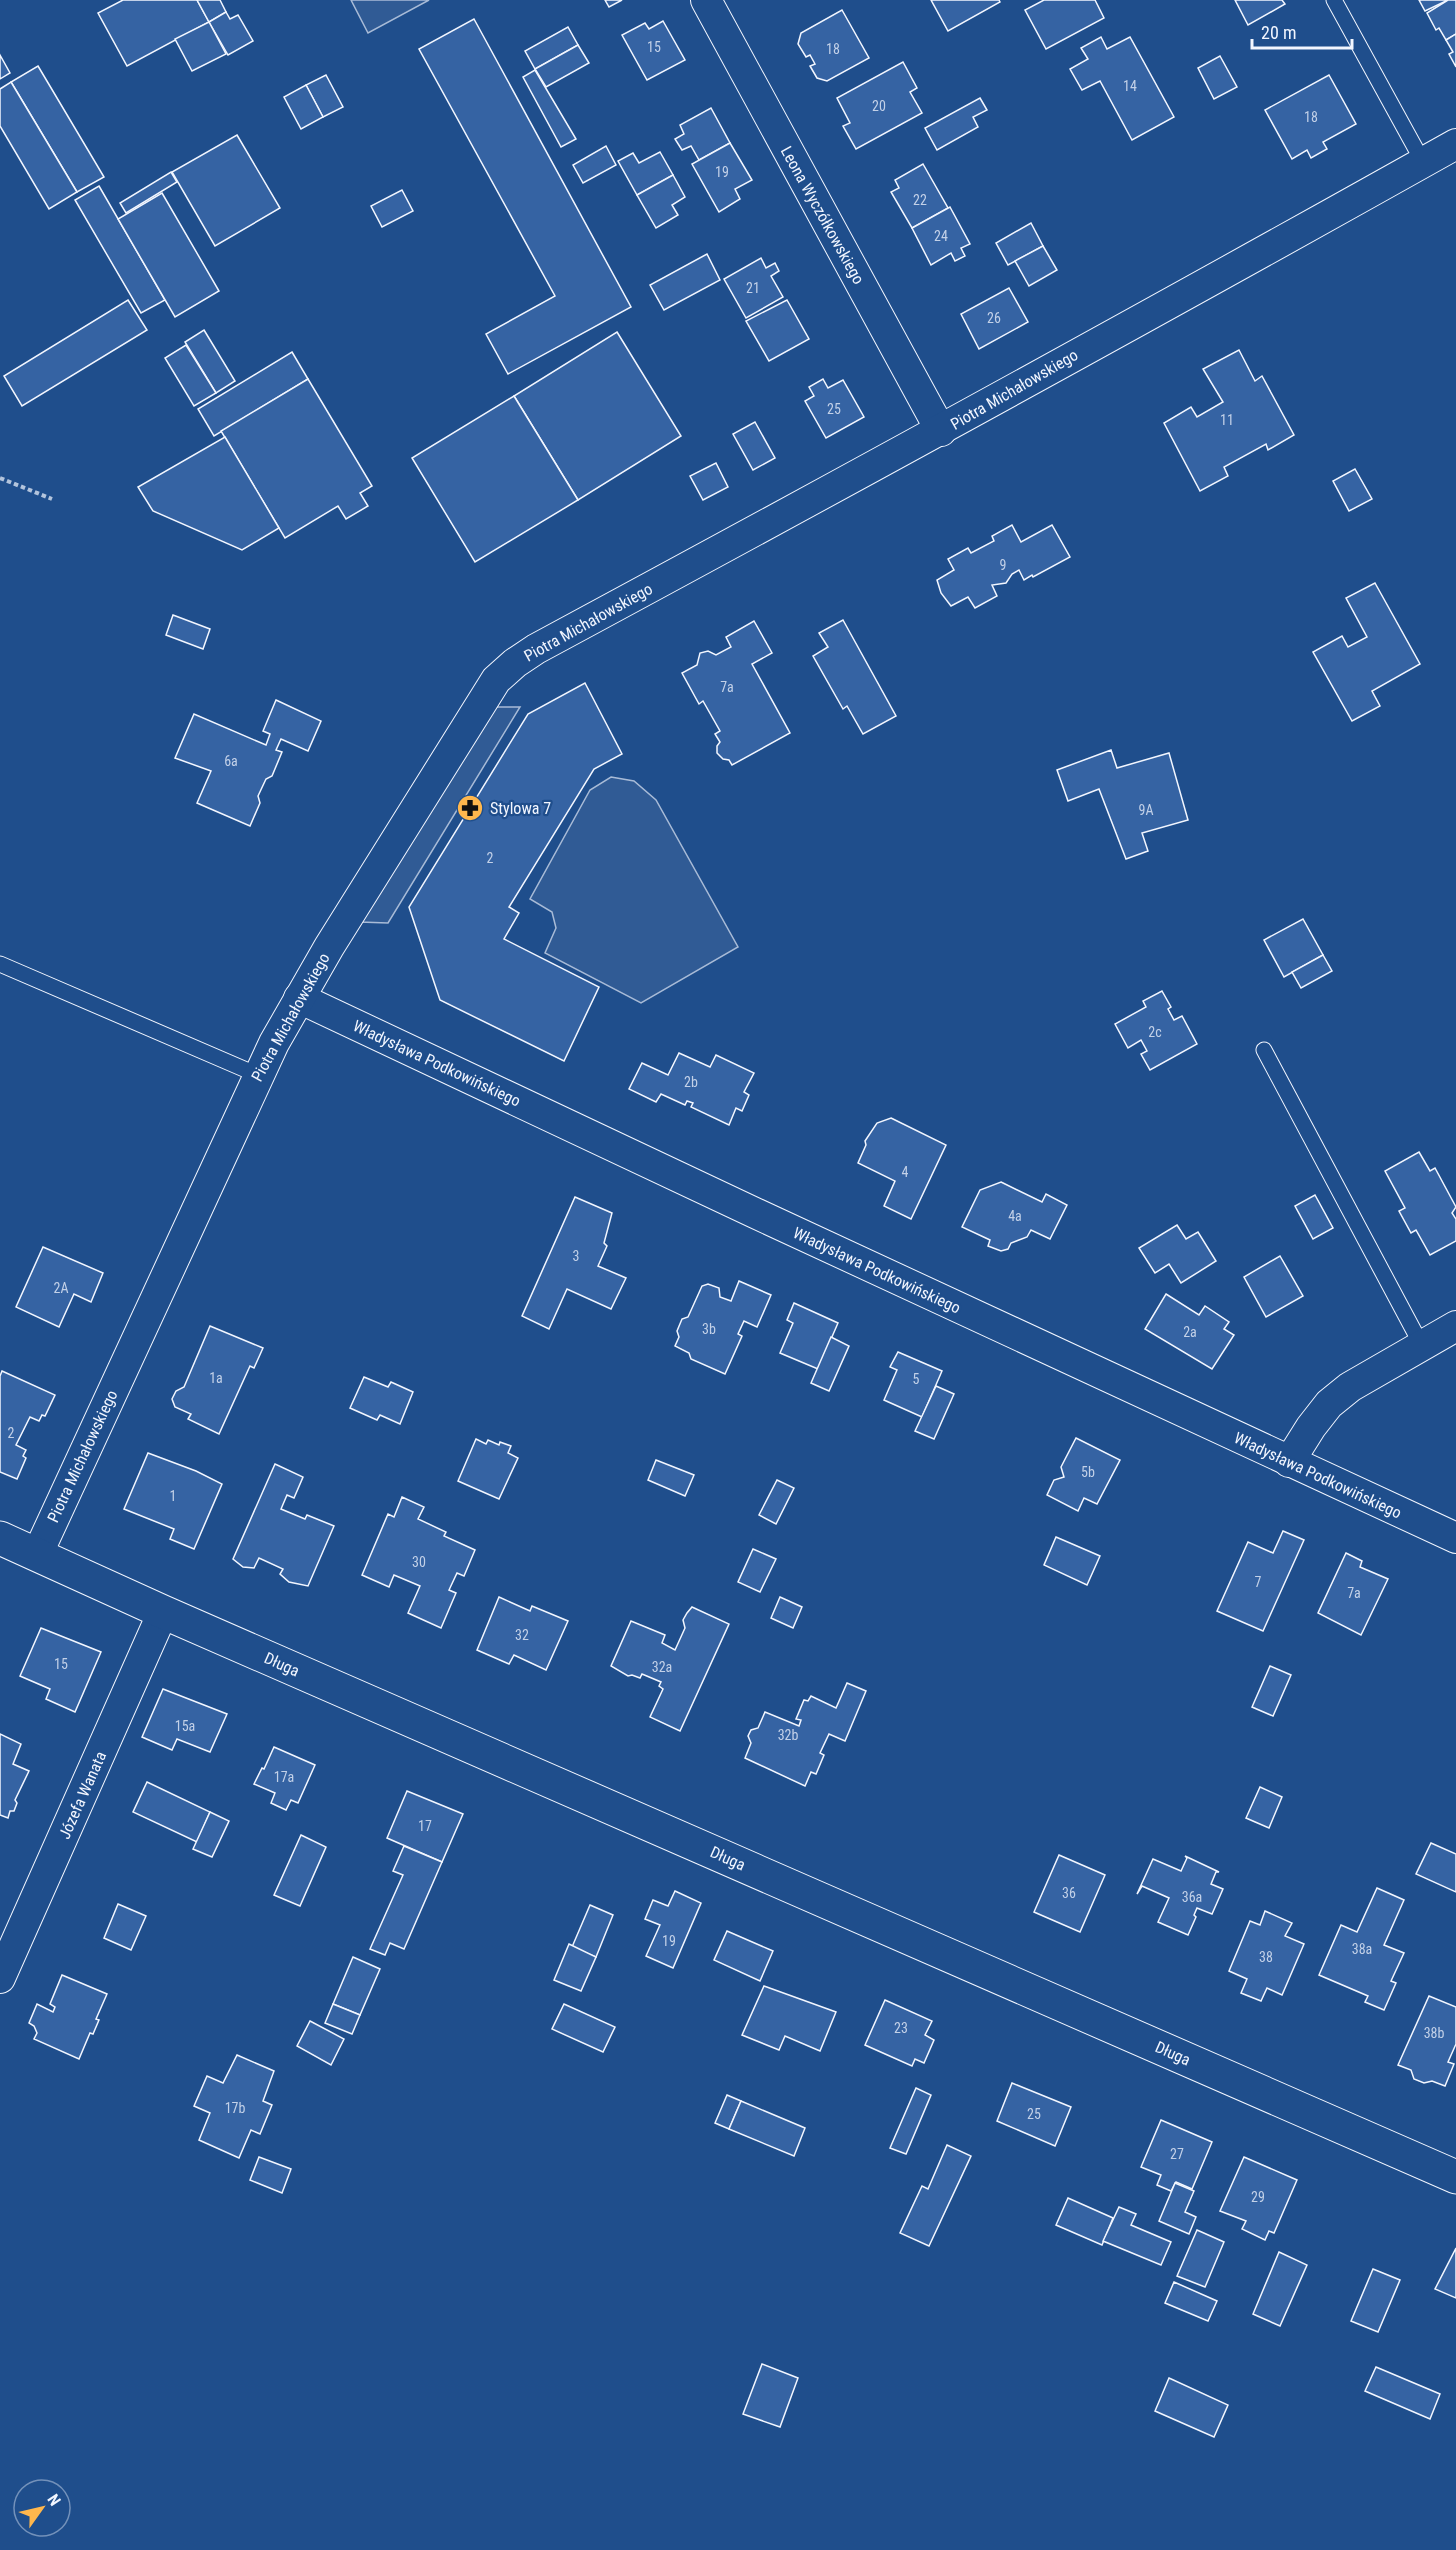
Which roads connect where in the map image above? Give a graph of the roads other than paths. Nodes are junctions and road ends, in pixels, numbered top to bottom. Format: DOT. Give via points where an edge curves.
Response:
graph roads {
  1 [pos="706,0"];
  2 [pos="1334,0"];
  3 [pos="1456,144"];
  4 [pos="1423,162"];
  5 [pos="941,430"];
  6 [pos="0,964"];
  7 [pos="299,998"];
  8 [pos="1264,1050"];
  9 [pos="258,1075"];
  10 [pos="1456,1326"];
  11 [pos="1422,1346"];
  12 [pos="1289,1462"];
  13 [pos="0,1538"];
  14 [pos="1456,1538"];
  15 [pos="37,1555"];
  16 [pos="163,1612"];
  17 [pos="0,1978"];
  18 [pos="1456,2177"];
  1 -- 5 [label="street, Leona Wyczółkowskiego"];
  2 -- 4 [label="lane"];
  3 -- 4 [label="street, Piotra Michałowskiego"];
  4 -- 5 [label="street, Piotra Michałowskiego"];
  5 -- 7 [label="street, Piotra Michałowskiego" via="536,650 508,669 481,701"];
  6 -- 9 [label="lane"];
  7 -- 9 [label="street, Piotra Michałowskiego"];
  7 -- 12 [label="street, Władysława Podkowińskiego"];
  8 -- 11 [label="lane"];
  9 -- 15 [label="street, Piotra Michałowskiego"];
  10 -- 11 [label="street"];
  11 -- 12 [label="street" via="1350,1387 1329,1404"];
  12 -- 14 [label="street, Władysława Podkowińskiego"];
  13 -- 15 [label="street, Długa"];
  15 -- 16 [label="street, Długa"];
  16 -- 17 [label="street, Józefa Wanata"];
  16 -- 18 [label="street, Długa"];
}
